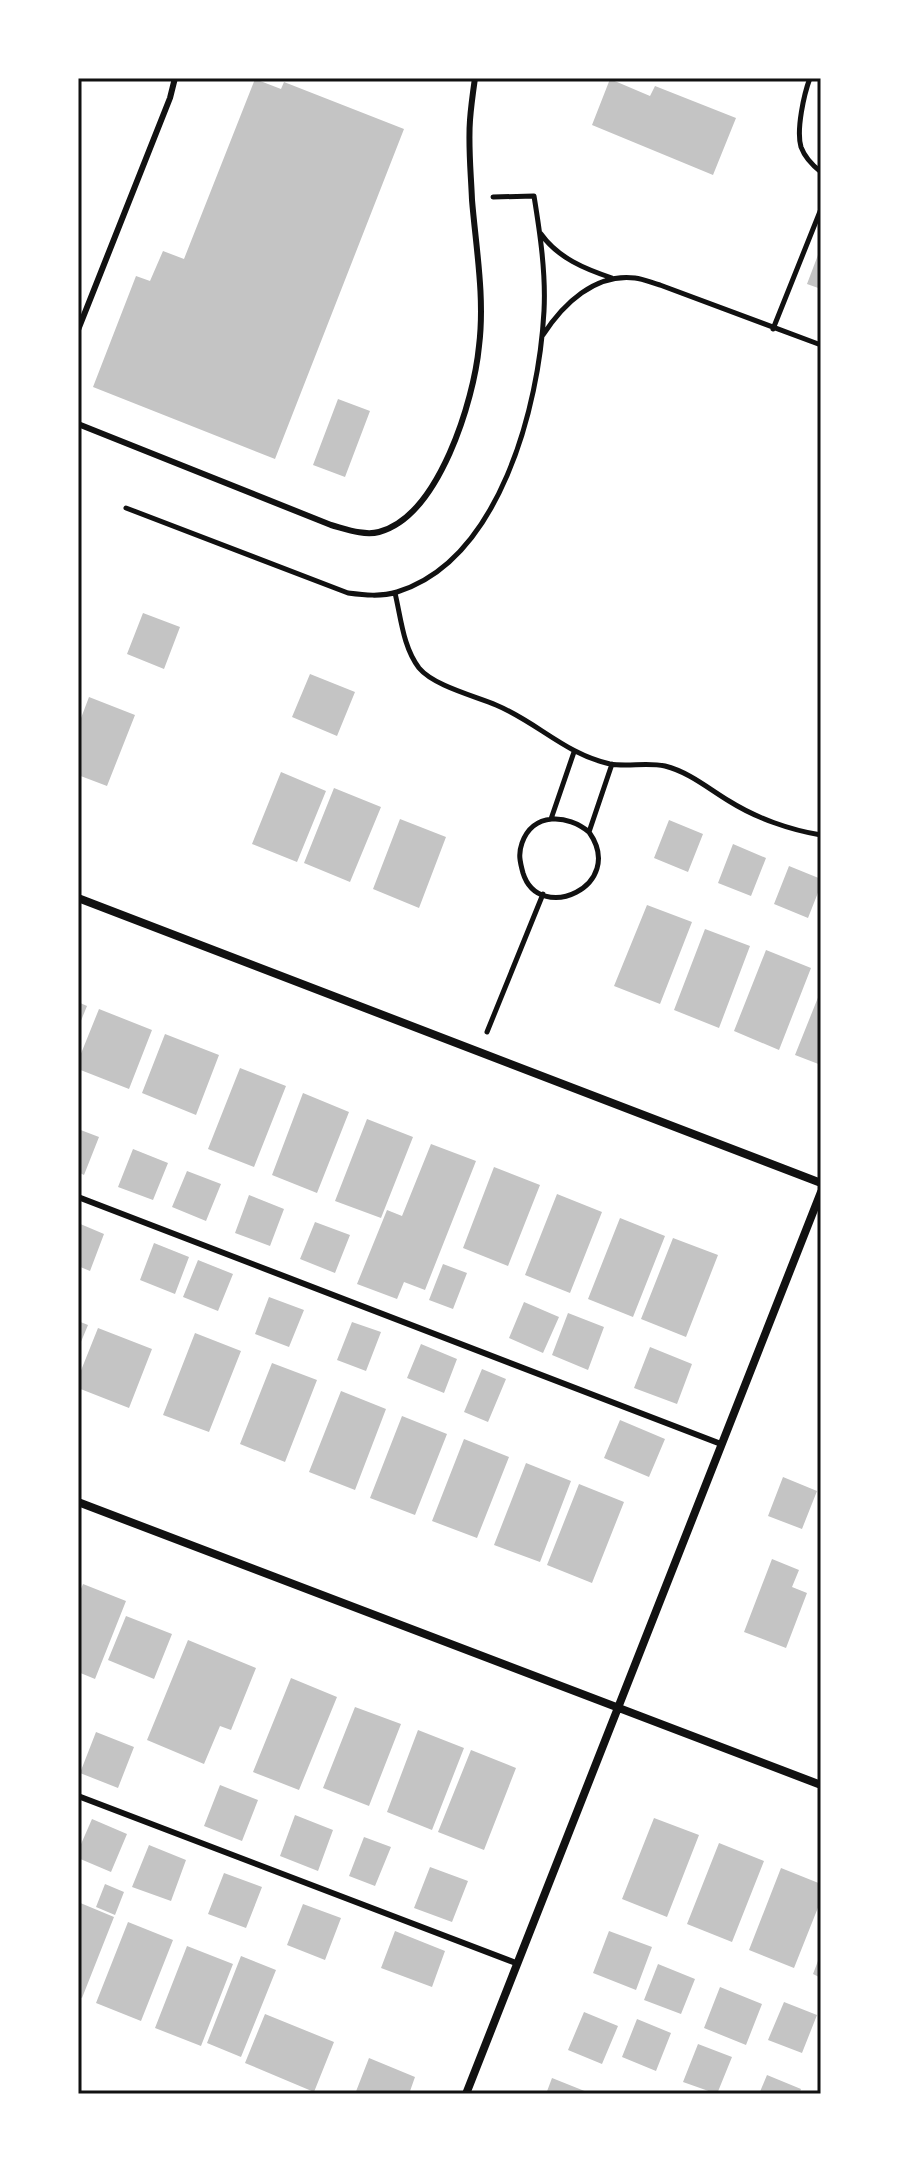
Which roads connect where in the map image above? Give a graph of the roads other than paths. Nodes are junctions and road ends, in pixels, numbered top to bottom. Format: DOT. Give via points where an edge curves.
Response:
graph roads {
  1 [pos="175,78"];
  2 [pos="475,78"];
  3 [pos="78,330"];
  4 [pos="78,424"];
  5 [pos="78,898"];
  6 [pos="821,1183"];
  7 [pos="821,1192"];
  8 [pos="78,1197"];
  9 [pos="721,1444"];
  10 [pos="78,1502"];
  11 [pos="617,1707"];
  12 [pos="821,1785"];
  13 [pos="78,1796"];
  14 [pos="516,1963"];
  15 [pos="466,2094"];
  1 -- 3 [label="lane"];
  2 -- 4 [label="lane" via="470,121 480,345 457,439 437,478 400,522 378,532 331,525"];
  5 -- 6 [label="street"];
  7 -- 9 [label="street"];
  8 -- 9 [label="lane"];
  9 -- 11 [label="street"];
  10 -- 11 [label="street"];
  11 -- 12 [label="street"];
  11 -- 14 [label="street"];
  13 -- 14 [label="lane"];
  14 -- 15 [label="street"];
}
